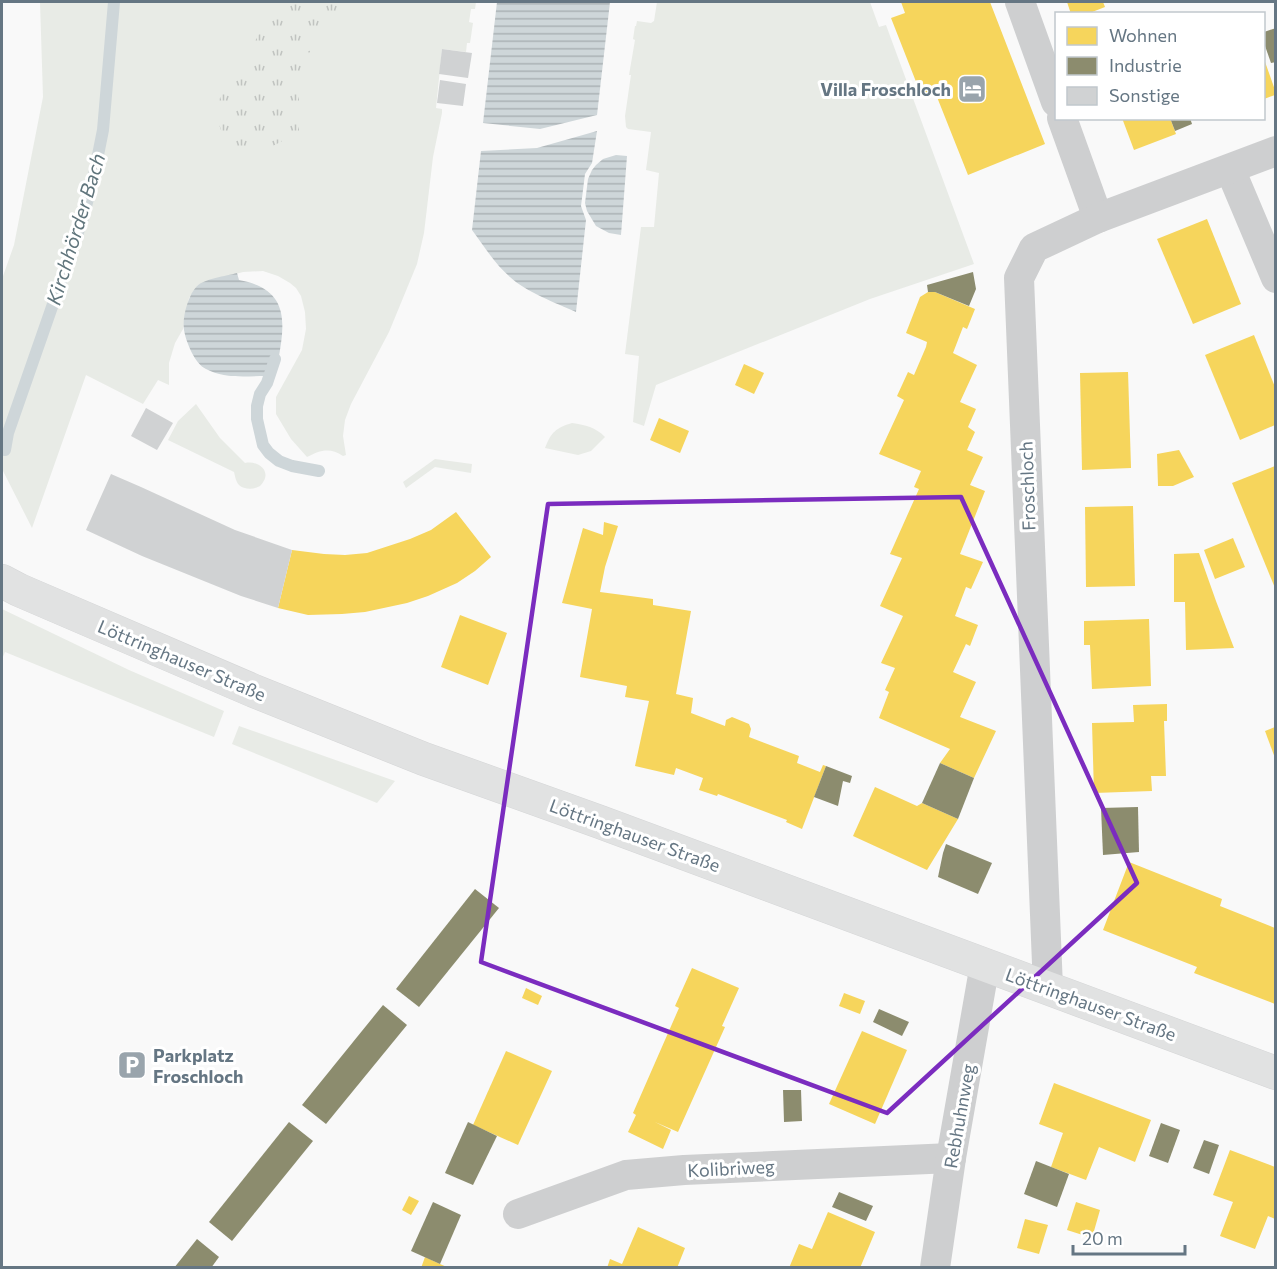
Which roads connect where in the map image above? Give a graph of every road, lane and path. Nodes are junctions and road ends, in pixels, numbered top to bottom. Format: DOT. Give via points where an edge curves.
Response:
graph roads {
  1 [pos="1020,2"];
  2 [pos="1055,99"];
  3 [pos="1063,120"];
  4 [pos="1275,151"];
  5 [pos="1230,169"];
  6 [pos="1098,218"];
  7 [pos="1275,278"];
  8 [pos="2,581"];
  9 [pos="985,964"];
  10 [pos="1047,988"];
  11 [pos="1275,1073"];
  12 [pos="951,1158"];
  13 [pos="518,1215"];
  14 [pos="935,1268"];
  1 -- 2 [label="street"];
  3 -- 6 [label="street"];
  4 -- 5 [label="street, Froschloch"];
  5 -- 6 [label="street, Froschloch"];
  5 -- 7 [label="street"];
  6 -- 10 [label="street, Froschloch" via="1034,248 1019,278"];
  8 -- 9 [label="street, Löttringhauser Straße" via="254,691 424,759"];
  9 -- 10 [label="street, Löttringhauser Straße"];
  9 -- 12 [label="street, Rebhuhnweg"];
  10 -- 11 [label="street, Löttringhauser Straße"];
  12 -- 13 [label="street, Kolibriweg" via="626,1175"];
  12 -- 14 [label="street, Rebhuhnweg"];
}
